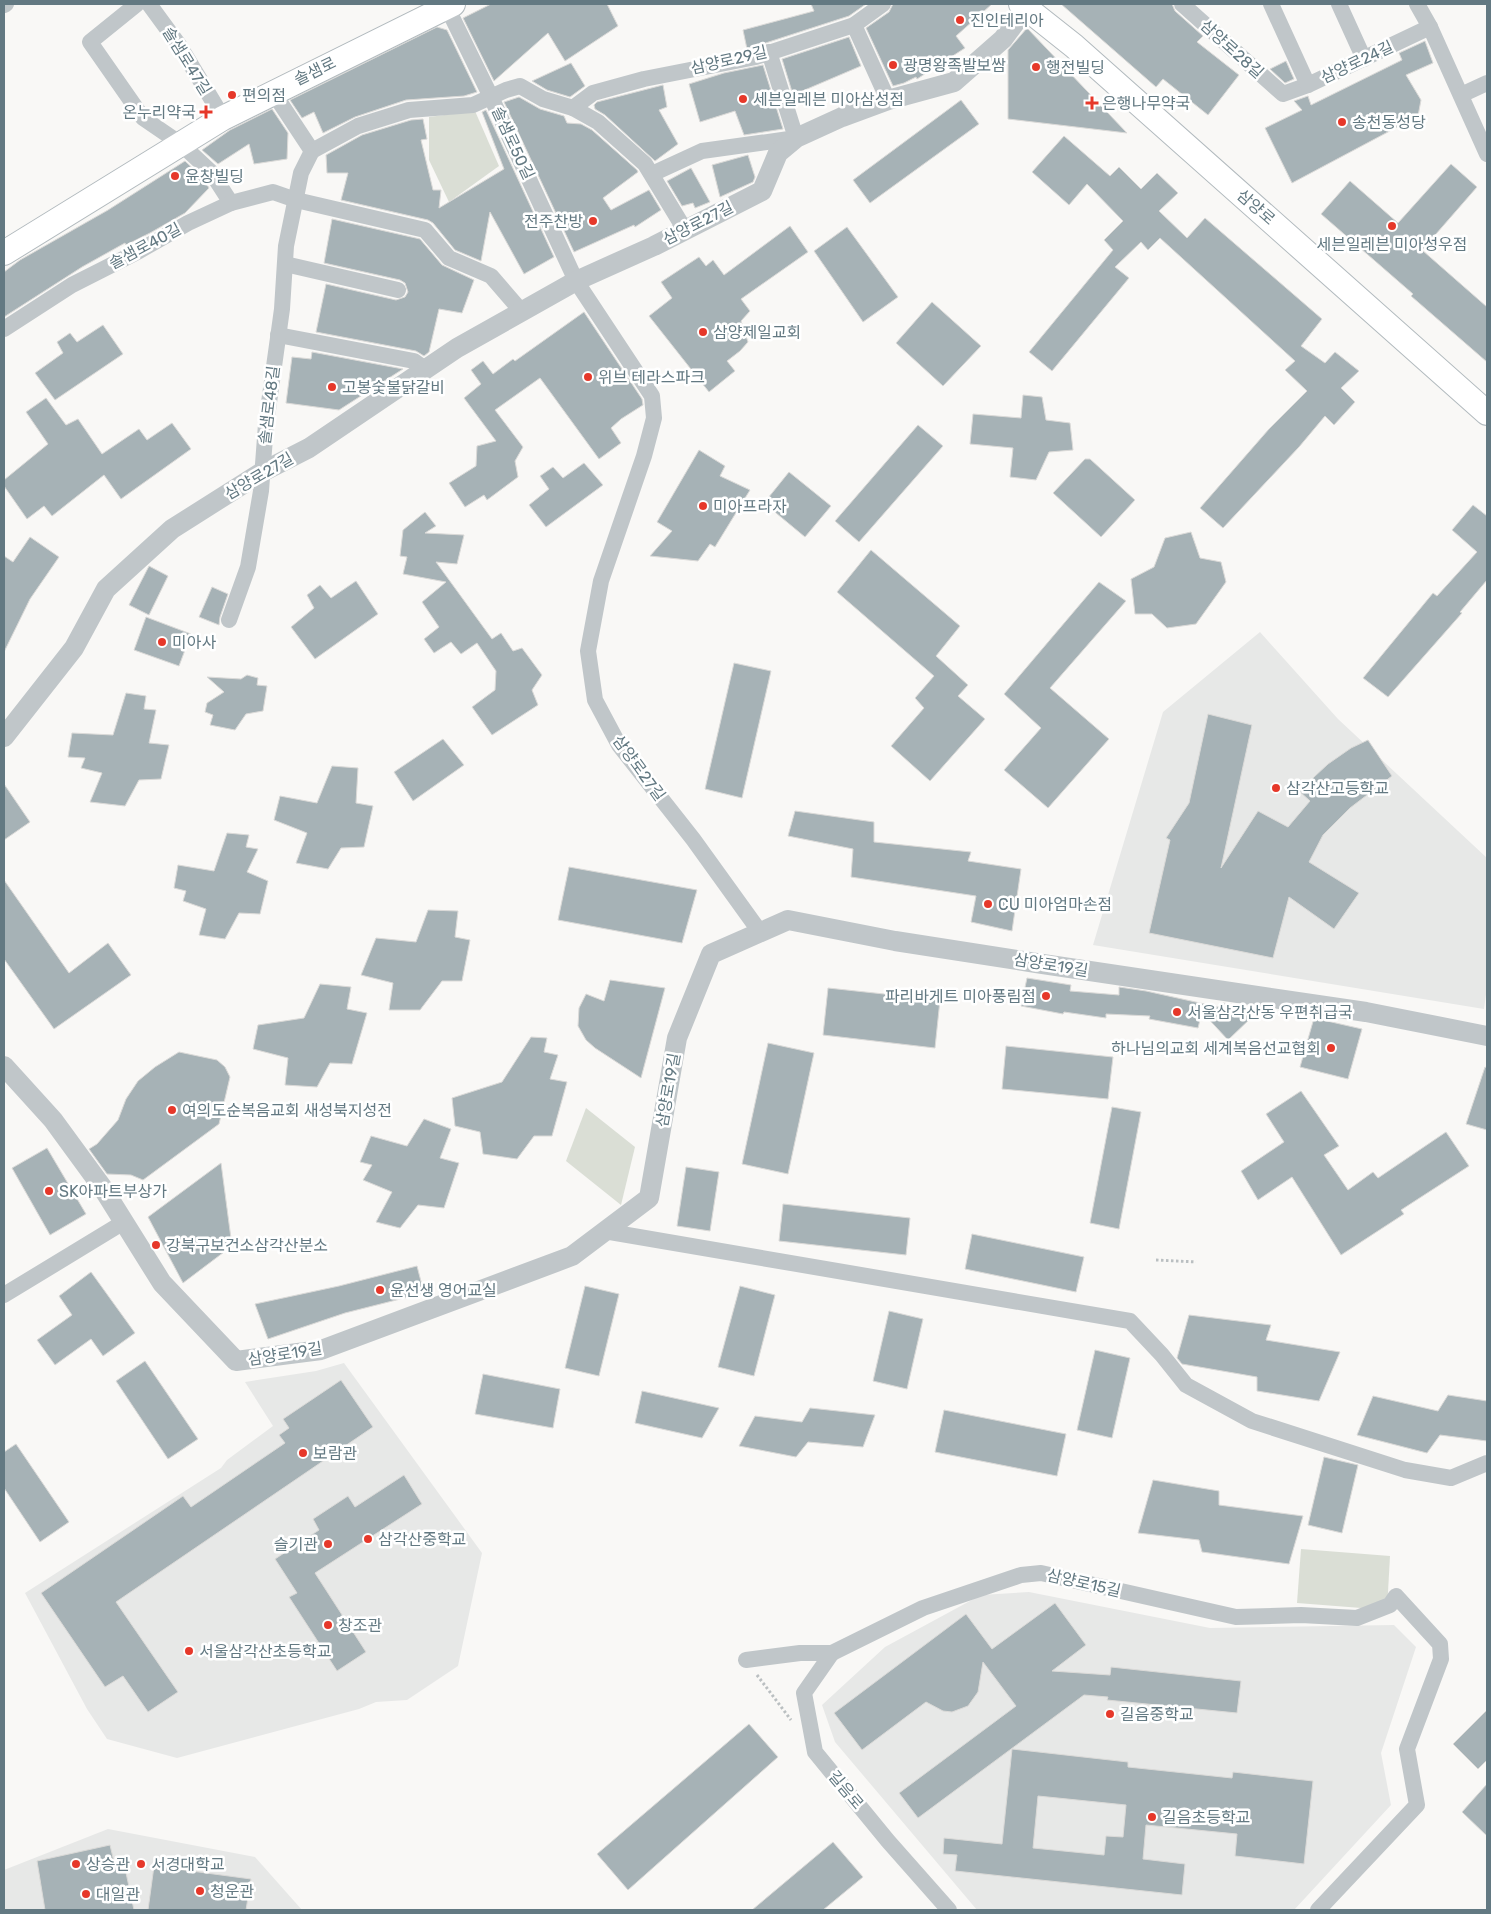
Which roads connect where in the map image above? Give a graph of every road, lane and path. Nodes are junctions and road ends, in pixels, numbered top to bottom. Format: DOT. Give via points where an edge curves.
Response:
graph roads {
  1 [pos="137,4"];
  2 [pos="149,4"];
  3 [pos="883,4"];
  4 [pos="1182,4"];
  5 [pos="1270,4"];
  6 [pos="1339,4"];
  7 [pos="1417,4"];
  8 [pos="450,5"];
  9 [pos="1029,5"];
  10 [pos="854,25"];
  11 [pos="1430,27"];
  12 [pos="769,52"];
  13 [pos="1364,58"];
  14 [pos="1487,83"];
  15 [pos="1308,85"];
  16 [pos="273,92"];
  17 [pos="1283,94"];
  18 [pos="1461,95"];
  19 [pos="491,97"];
  20 [pos="888,100"];
  21 [pos="573,108"];
  22 [pos="223,118"];
  23 [pos="796,138"];
  24 [pos="181,144"];
  25 [pos="312,151"];
  26 [pos="1487,154"];
  27 [pos="652,174"];
  28 [pos="296,200"];
  29 [pos="231,203"];
  30 [pos="685,230"];
  31 [pos="4,253"];
  32 [pos="285,264"];
  33 [pos="576,281"];
  34 [pos="398,290"];
  35 [pos="522,312"];
  36 [pos="4,329"];
  37 [pos="278,335"];
  38 [pos="425,369"];
  39 [pos="1487,413"];
  40 [pos="262,472"];
  41 [pos="229,620"];
  42 [pos="4,737"];
  43 [pos="760,932"];
  44 [pos="1487,1036"];
  45 [pos="4,1066"];
  46 [pos="124,1222"];
  47 [pos="604,1231"];
  48 [pos="1156,1260"];
  49 [pos="1196,1262"];
  50 [pos="4,1295"];
  51 [pos="1487,1462"];
  52 [pos="832,1653"];
  53 [pos="746,1660"];
  54 [pos="792,1722"];
  55 [pos="949,1910"];
  56 [pos="1318,1910"];
  1 -- 24 [label="street" via="90,42 143,118"];
  2 -- 22 [label="street, 솔샘로47길" via="179,45"];
  3 -- 10 [label="street, 삼양로29길"];
  4 -- 17 [label="street, 삼양로28길"];
  5 -- 15 [label="street"];
  6 -- 13 [label="street"];
  7 -- 11 [label="street"];
  8 -- 16 [label="main road, 솔샘로"];
  8 -- 19 [label="street, 솔샘로50길"];
  9 -- 20 [label="street, 삼양로27길" via="1003,39 954,82"];
  9 -- 39 [label="main road, 삼양로"];
  10 -- 12 [label="street, 삼양로29길"];
  10 -- 20 [label="street"];
  11 -- 13 [label="street, 삼양로24길"];
  11 -- 18 [label="street"];
  12 -- 21 [label="street, 삼양로29길" via="593,93"];
  12 -- 23 [label="street"];
  13 -- 15 [label="street, 삼양로24길"];
  14 -- 18 [label="street"];
  15 -- 17 [label="street, 삼양로24길"];
  16 -- 22 [label="main road, 솔샘로"];
  16 -- 25 [label="street"];
  18 -- 26 [label="street"];
  19 -- 21 [label="street" via="520,86 543,99"];
  19 -- 25 [label="street" via="474,105 409,110 358,126"];
  19 -- 33 [label="street, 솔샘로50길"];
  20 -- 23 [label="street, 삼양로27길"];
  21 -- 27 [label="street" via="598,122"];
  22 -- 24 [label="main road, 솔샘로"];
  23 -- 27 [label="street, 삼양로27길" via="702,151"];
  23 -- 30 [label="street, 삼양로27길" via="778,153 762,191"];
  24 -- 29 [label="street" via="211,172"];
  24 -- 31 [label="main road, 솔샘로"];
  25 -- 28 [label="street, 솔샘로48길" via="301,173"];
  27 -- 30 [label="street"];
  28 -- 29 [label="street, 솔샘로40길" via="273,192"];
  28 -- 32 [label="street, 솔샘로48길"];
  28 -- 35 [label="street" via="425,230 449,258 491,276"];
  29 -- 36 [label="street, 솔샘로40길" via="72,285"];
  30 -- 33 [label="street, 삼양로27길"];
  32 -- 34 [label="street"];
  32 -- 37 [label="street, 솔샘로48길"];
  33 -- 35 [label="street, 삼양로27길"];
  33 -- 43 [label="street, 삼양로27길" via="652,396 654,418 601,581 588,651 595,700 619,746"];
  35 -- 38 [label="street, 삼양로27길"];
  37 -- 38 [label="street" via="414,361"];
  37 -- 40 [label="street, 솔샘로48길"];
  38 -- 40 [label="street, 삼양로27길" via="309,448"];
  40 -- 41 [label="street, 솔샘로48길" via="248,567"];
  40 -- 42 [label="street, 삼양로27길" via="172,529 106,589 74,648"];
  43 -- 44 [label="street, 삼양로19길" via="788,920 989,956 1366,1012"];
  43 -- 47 [label="street, 삼양로19길" via="711,954 678,1038 649,1198"];
  45 -- 46 [label="street, 삼양로19길" via="53,1120"];
  46 -- 47 [label="street, 삼양로19길" via="162,1283 236,1361 320,1350 572,1256"];
  46 -- 50 [label="street"];
  47 -- 51 [label="street" via="1130,1321 1186,1386 1252,1421 1405,1470 1451,1478"];
  48 -- 49 [label="path"];
  52 -- 53 [label="street, 삼양로15길" via="800,1653"];
  52 -- 55 [label="street, 길음로" via="804,1693 815,1752"];
  52 -- 56 [label="street, 삼양로15길" via="923,1608 1021,1575 1041,1573 1236,1617 1301,1615 1357,1618 1390,1605 1396,1596 1440,1644 1441,1659 1407,1749 1417,1805"];
  53 -- 54 [label="path"];
}
